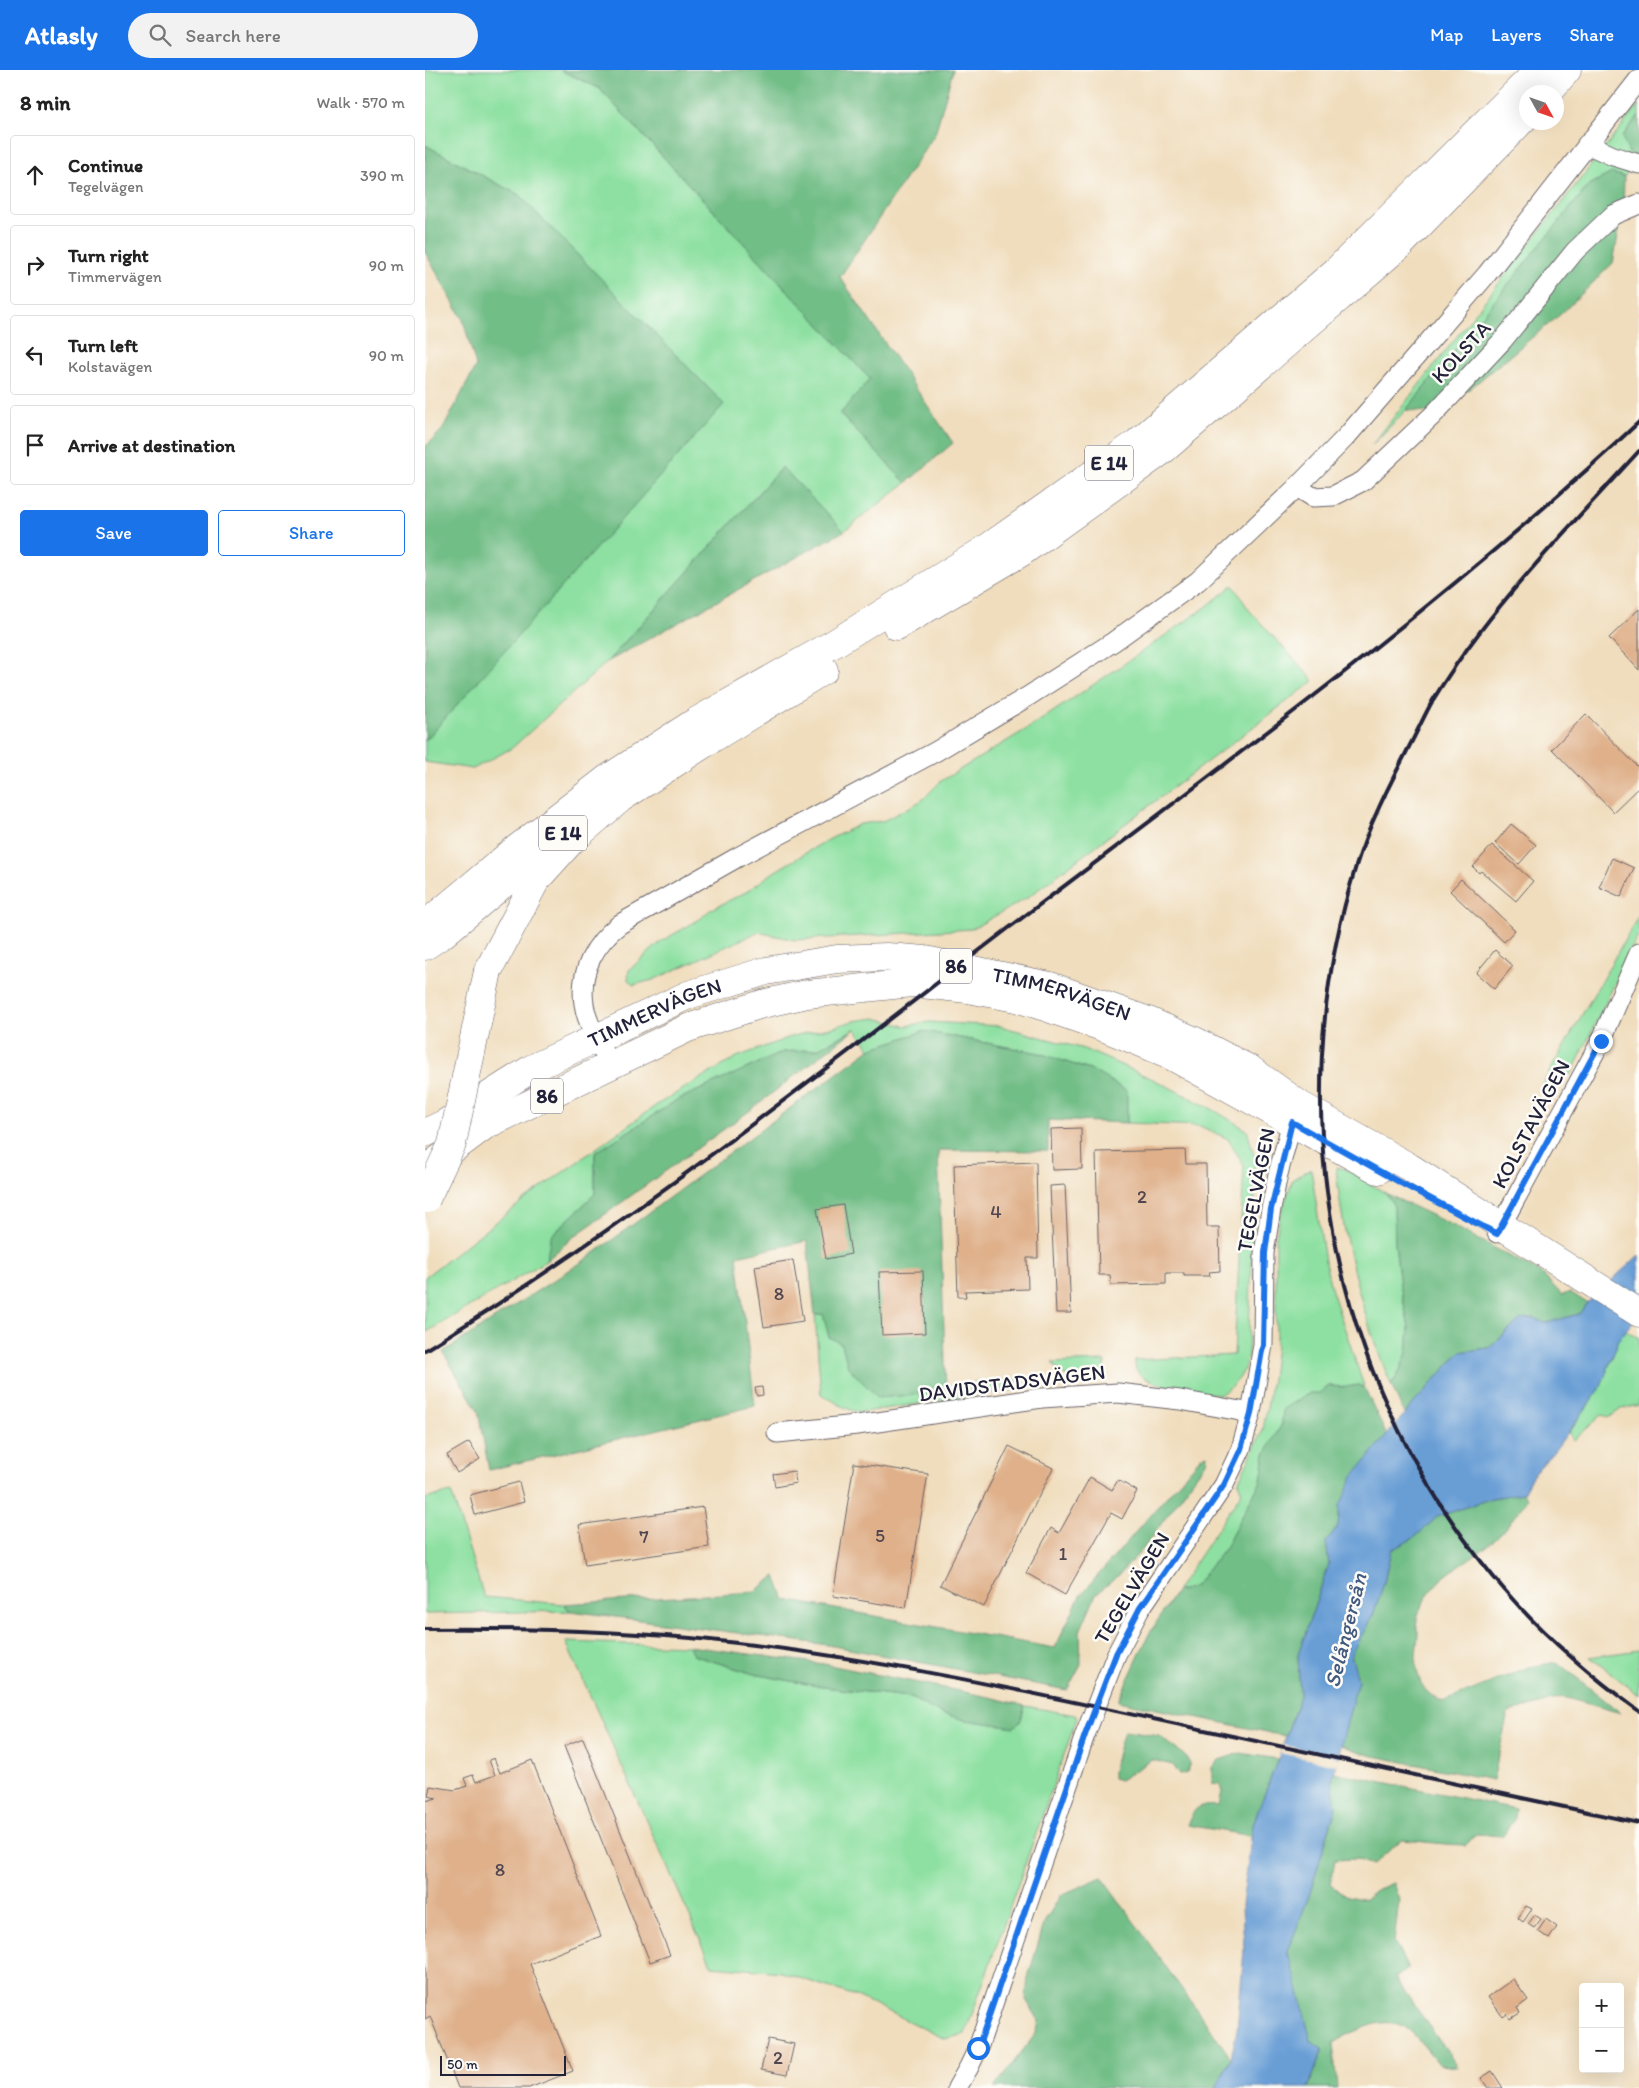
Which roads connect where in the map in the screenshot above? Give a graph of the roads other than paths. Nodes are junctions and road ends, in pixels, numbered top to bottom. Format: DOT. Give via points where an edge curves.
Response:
graph roads {
  1 [pos="1539,70"];
  2 [pos="1567,70"];
  3 [pos="1639,79"];
  4 [pos="1554,85"];
  5 [pos="1519,123"];
  6 [pos="1587,144"];
  7 [pos="1639,164"];
  8 [pos="1639,204"];
  9 [pos="1297,487"];
  10 [pos="713,738"];
  11 [pos="425,924"];
  12 [pos="425,946"];
  13 [pos="1639,953"];
  14 [pos="597,1037"];
  15 [pos="541,1064"];
  16 [pos="610,1065"];
  17 [pos="1296,1113"];
  18 [pos="425,1133"];
  19 [pos="425,1154"];
  20 [pos="425,1170"];
  21 [pos="425,1200"];
  22 [pos="1499,1230"];
  23 [pos="1639,1313"];
  24 [pos="1251,1414"];
  25 [pos="777,1433"];
  26 [pos="957,2088"];
  1 -- 11 [label="main road, E 14" via="1337,271 1137,443 983,551 835,643 697,721 607,779"];
  2 -- 4 [label="main road"];
  3 -- 6 [label="street"];
  5 -- 10 [label="main road, E 14" via="1401,244 1162,451 1022,552"];
  6 -- 7 [label="street"];
  6 -- 9 [label="street" via="1487,274 1346,437"];
  8 -- 9 [label="street, KOLSTA" via="1613,215 1575,251 1503,340 1433,415 1363,481 1333,496 1313,497"];
  9 -- 14 [label="street" via="1198,581 1113,642 935,752 737,856 605,935 589,961 585,976 584,1004"];
  10 -- 12 [label="main road, E 14" via="695,742 593,808"];
  10 -- 21 [label="main road, E 14, bridge" via="621,798 571,840 536,880 488,971 453,1144"];
  13 -- 22 [label="street, KOLSTAVÄGEN" via="1601,1041"];
  14 -- 15 [label="main road, TIMMERVÄGEN / 86"];
  14 -- 16 [label="street"];
  14 -- 17 [label="main road, TIMMERVÄGEN / 86" via="688,995 766,971 837,959 887,957 925,960 1050,986 1151,1022 1251,1070"];
  15 -- 18 [label="main road, 86"];
  15 -- 19 [label="main road, TIMMERVÄGEN"];
  16 -- 17 [label="main road, TIMMERVÄGEN / 86" via="688,1028 762,1004 807,994 912,983 1016,998 1084,1020 1166,1053"];
  16 -- 20 [label="main road, TIMMERVÄGEN / 86" via="484,1126"];
  17 -- 22 [label="main road, TIMMERVÄGEN / 86" via="1409,1167"];
  17 -- 24 [label="street, TEGELVÄGEN" via="1278,1174 1265,1253 1263,1345"];
  22 -- 23 [label="main road, TIMMERVÄGEN / 86"];
  24 -- 25 [label="street, DAVIDSTADSVÄGEN" via="1180,1400 1118,1393 1042,1398 857,1425"];
  24 -- 26 [label="street, TEGELVÄGEN" via="1241,1449 1224,1485 1140,1608 1116,1654 978,2048"];
}
